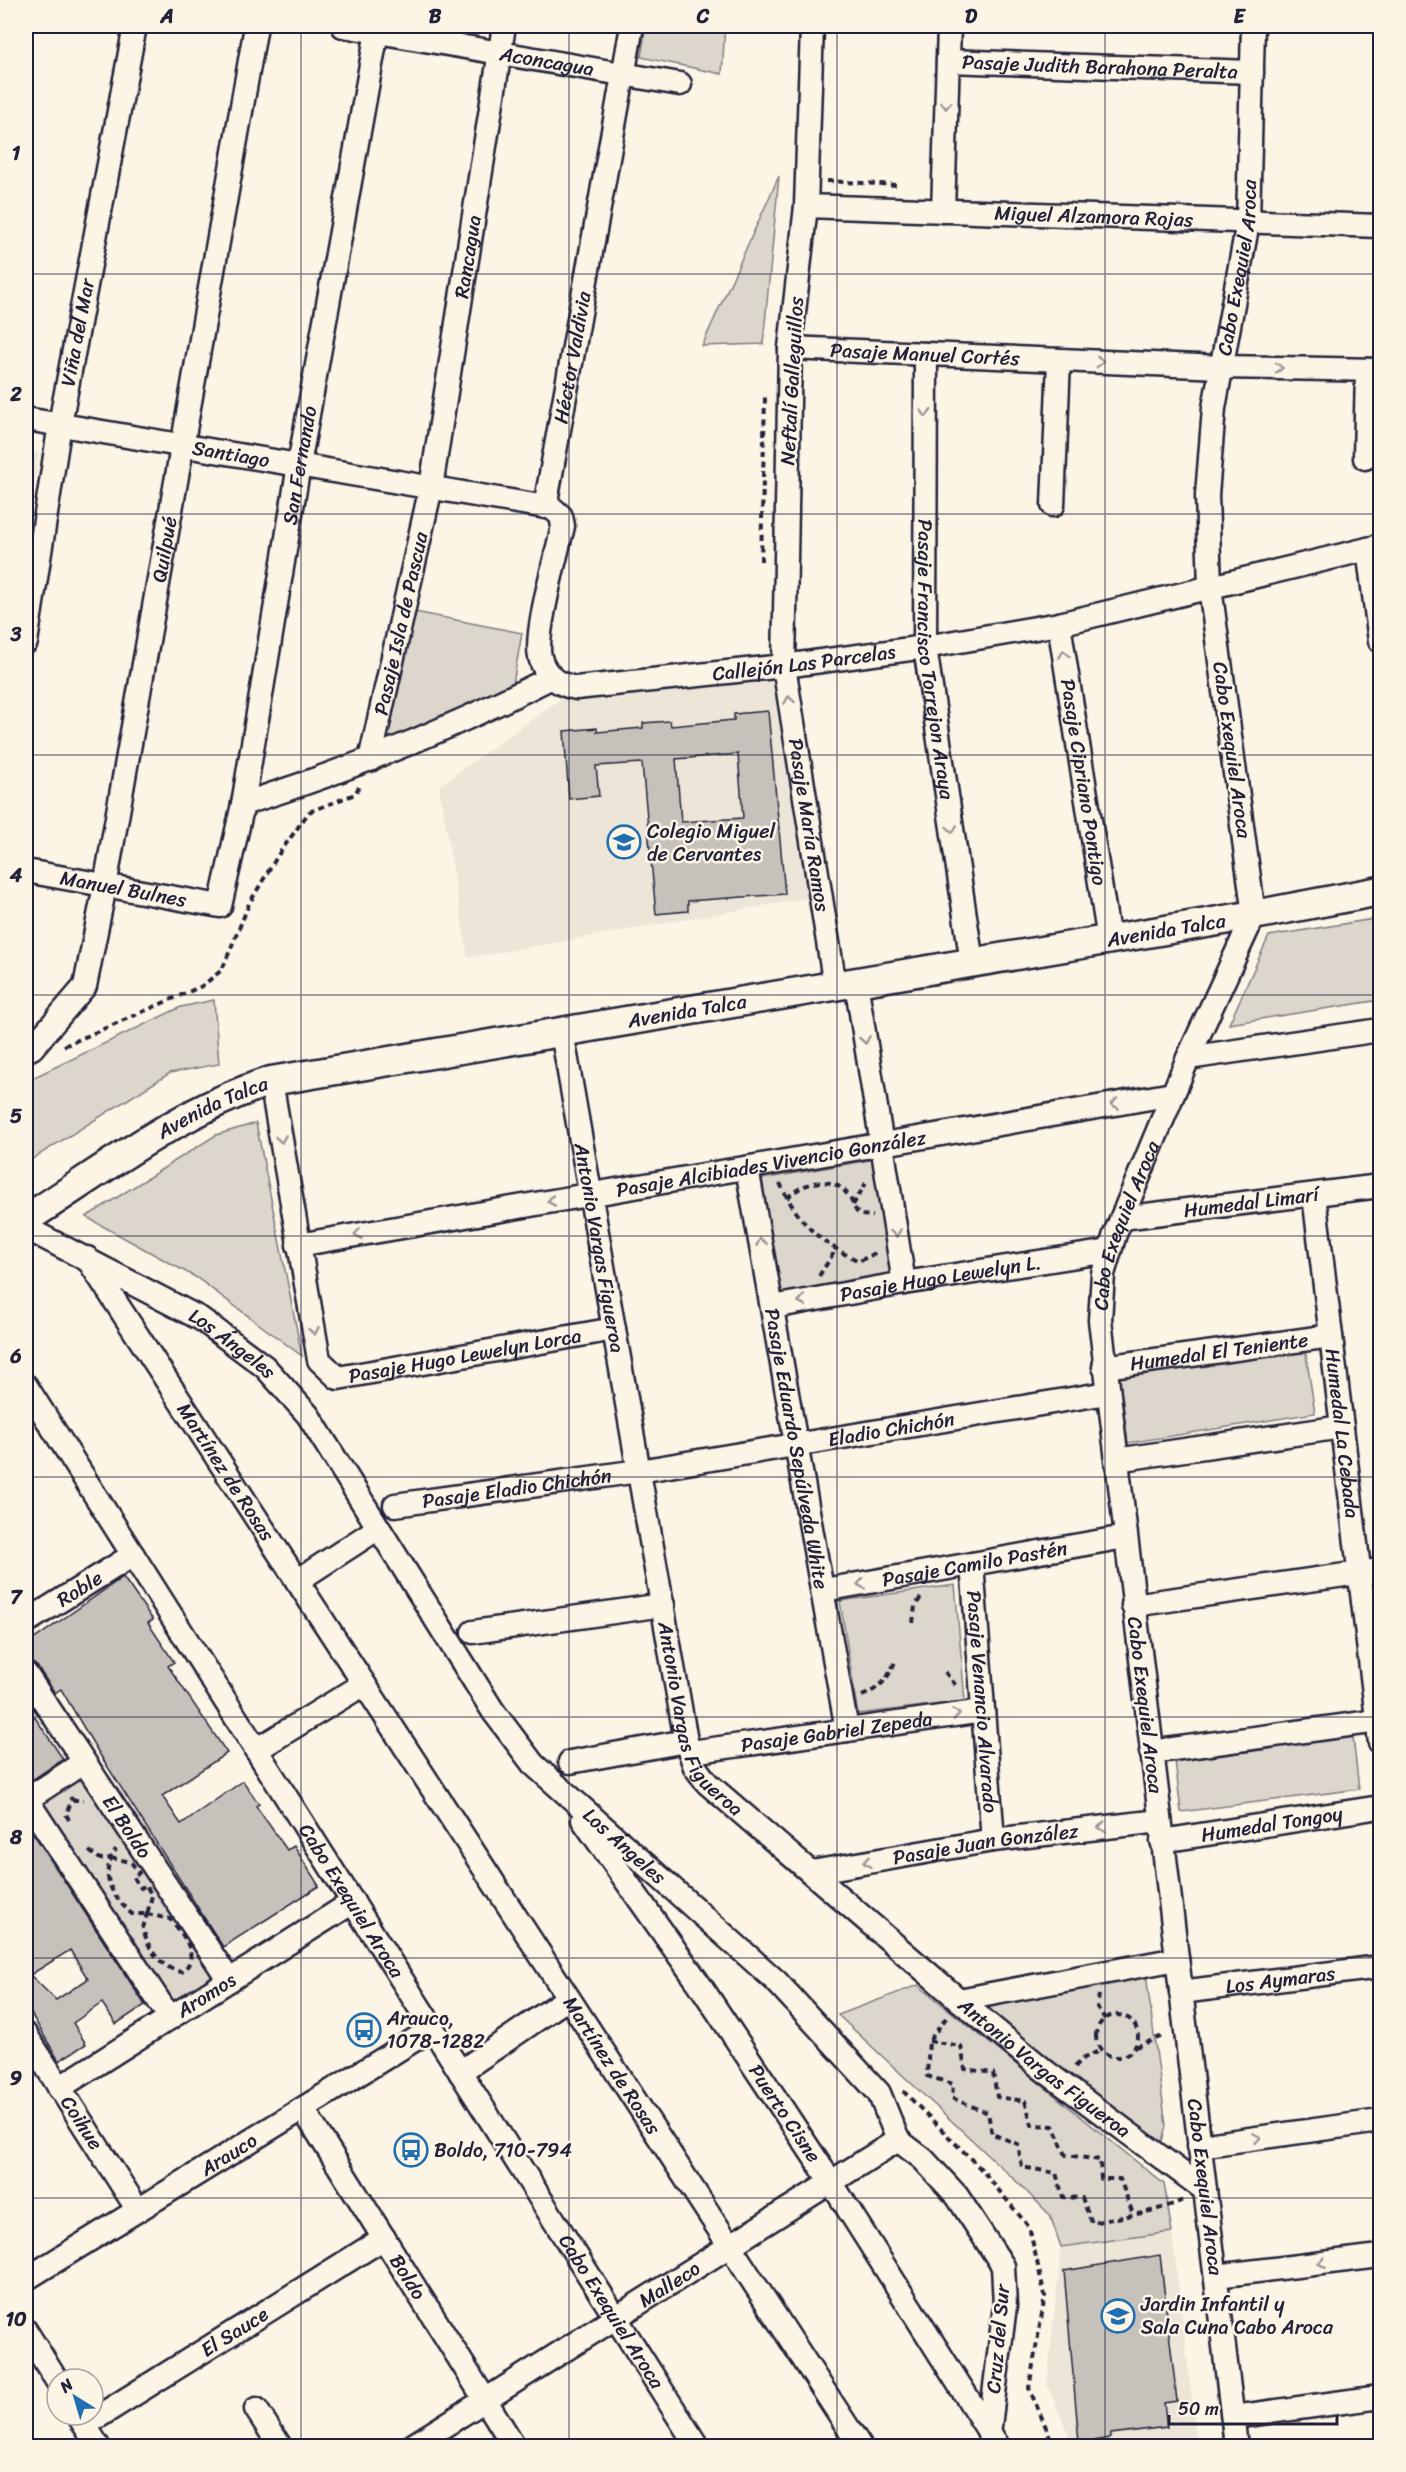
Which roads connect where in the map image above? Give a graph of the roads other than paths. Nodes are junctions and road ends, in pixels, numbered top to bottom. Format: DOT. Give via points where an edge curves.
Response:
graph roads {
  1 [pos="135,26"];
  2 [pos="256,26"];
  3 [pos="343,26"];
  4 [pos="504,26"];
  5 [pos="632,26"];
  6 [pos="812,26"];
  7 [pos="949,26"];
  8 [pos="1253,26"];
  9 [pos="378,28"];
  10 [pos="500,52"];
  11 [pos="948,61"];
  12 [pos="1252,72"];
  13 [pos="623,74"];
  14 [pos="680,84"];
  15 [pos="807,206"];
  16 [pos="943,211"];
  17 [pos="1248,222"];
  18 [pos="1380,226"];
  19 [pos="790,348"];
  20 [pos="926,354"];
  21 [pos="1059,360"];
  22 [pos="1221,367"];
  23 [pos="1374,370"];
  24 [pos="26,418"];
  25 [pos="60,424"];
  26 [pos="182,445"];
  27 [pos="1365,458"];
  28 [pos="299,465"];
  29 [pos="431,488"];
  30 [pos="1053,505"];
  31 [pos="545,507"];
  32 [pos="1374,548"];
  33 [pos="1210,588"];
  34 [pos="1059,624"];
  35 [pos="1380,641"];
  36 [pos="26,642"];
  37 [pos="926,647"];
  38 [pos="784,666"];
  39 [pos="552,677"];
  40 [pos="370,760"];
  41 [pos="243,804"];
  42 [pos="26,871"];
  43 [pos="105,886"];
  44 [pos="1380,891"];
  45 [pos="220,906"];
  46 [pos="1254,915"];
  47 [pos="1109,940"];
  48 [pos="972,963"];
  49 [pos="846,984"];
  50 [pos="1380,1030"];
  51 [pos="562,1032"];
  52 [pos="26,1051"];
  53 [pos="1188,1058"];
  54 [pos="271,1081"];
  55 [pos="1173,1094"];
  56 [pos="882,1144"];
  57 [pos="747,1168"];
  58 [pos="1380,1186"];
  59 [pos="590,1195"];
  60 [pos="1314,1195"];
  61 [pos="1122,1218"];
  62 [pos="26,1219"];
  63 [pos="26,1228"];
  64 [pos="298,1245"];
  65 [pos="1109,1251"];
  66 [pos="87,1258"];
  67 [pos="904,1283"];
  68 [pos="773,1307"];
  69 [pos="614,1329"];
  70 [pos="1331,1336"];
  71 [pos="1104,1366"];
  72 [pos="26,1386"];
  73 [pos="1107,1393"];
  74 [pos="1342,1427"];
  75 [pos="796,1445"];
  76 [pos="1116,1460"];
  77 [pos="639,1471"];
  78 [pos="395,1505"];
  79 [pos="377,1528"];
  80 [pos="1125,1537"];
  81 [pos="133,1555"];
  82 [pos="972,1564"];
  83 [pos="1370,1572"];
  84 [pos="297,1581"];
  85 [pos="824,1590"];
  86 [pos="663,1605"];
  87 [pos="1133,1605"];
  88 [pos="26,1622"];
  89 [pos="473,1632"];
  90 [pos="26,1674"];
  91 [pos="364,1684"];
  92 [pos="983,1711"];
  93 [pos="847,1730"];
  94 [pos="1379,1732"];
  95 [pos="688,1746"];
  96 [pos="256,1749"];
  97 [pos="1151,1752"];
  98 [pos="84,1762"];
  99 [pos="570,1762"];
  100 [pos="560,1787"];
  101 [pos="26,1800"];
  102 [pos="1380,1807"];
  103 [pos="1161,1831"];
  104 [pos="993,1840"];
  105 [pos="812,1872"];
  106 [pos="353,1902"];
  107 [pos="1177,1959"];
  108 [pos="1380,1967"];
  109 [pos="230,1980"];
  110 [pos="1181,1992"];
  111 [pos="568,1998"];
  112 [pos="959,2000"];
  113 [pos="170,2018"];
  114 [pos="432,2029"];
  115 [pos="26,2035"];
  116 [pos="460,2072"];
  117 [pos="59,2088"];
  118 [pos="303,2109"];
  119 [pos="1380,2121"];
  120 [pos="898,2140"];
  121 [pos="1199,2146"];
  122 [pos="831,2182"];
  123 [pos="1205,2190"];
  124 [pos="138,2210"];
  125 [pos="384,2238"];
  126 [pos="730,2246"];
  127 [pos="1380,2256"];
  128 [pos="1216,2276"];
  129 [pos="26,2279"];
  130 [pos="615,2318"];
  131 [pos="26,2331"];
  132 [pos="48,2367"];
  133 [pos="1380,2397"];
  134 [pos="485,2400"];
  135 [pos="105,2406"];
  136 [pos="256,2409"];
  137 [pos="1233,2417"];
  138 [pos="86,2427"];
  139 [pos="994,2440"];
  140 [pos="98,2446"];
  141 [pos="280,2446"];
  142 [pos="412,2446"];
  143 [pos="514,2446"];
  144 [pos="697,2446"];
  145 [pos="860,2446"];
  146 [pos="1236,2446"];
  1 -- 25 [label="street, Viña del Mar"];
  2 -- 26 [label="street, Quilpué"];
  3 -- 9 [label="street, Aconcagua"];
  4 -- 10 [label="street, Rancagua"];
  5 -- 13 [label="street, Héctor Valdivia"];
  6 -- 15 [label="street, Neftalí Galleguillos"];
  7 -- 11 [label="street"];
  8 -- 12 [label="street, Cabo Exequiel Aroca"];
  9 -- 10 [label="street, Aconcagua"];
  9 -- 28 [label="street, San Fernando"];
  10 -- 13 [label="street, Aconcagua"];
  10 -- 29 [label="street, Rancagua"];
  11 -- 12 [label="street, Pasaje Judith Barahona Peralta"];
  11 -- 16 [label="street, one-way"];
  12 -- 17 [label="street, Cabo Exequiel Aroca"];
  13 -- 14 [label="street, Aconcagua"];
  13 -- 31 [label="street, Héctor Valdivia"];
  15 -- 16 [label="street, Miguel Alzamora Rojas"];
  15 -- 19 [label="street, Neftalí Galleguillos"];
  16 -- 17 [label="street, Miguel Alzamora Rojas"];
  17 -- 18 [label="street, Miguel Alzamora Rojas"];
  17 -- 22 [label="street, Cabo Exequiel Aroca"];
  19 -- 20 [label="street, Pasaje Manuel Cortés"];
  19 -- 38 [label="street, Neftalí Galleguillos"];
  20 -- 21 [label="street, Pasaje Manuel Cortés"];
  20 -- 37 [label="street, Pasaje Francisco Torrejon Araya, one-way"];
  21 -- 22 [label="street, Pasaje Manuel Cortés, one-way"];
  21 -- 30 [label="street"];
  22 -- 23 [label="street, Pasaje Manuel Cortés, one-way"];
  22 -- 33 [label="street, Cabo Exequiel Aroca" via="1209,449"];
  23 -- 27 [label="street"];
  24 -- 25 [label="street, Santiago"];
  25 -- 26 [label="street, Santiago"];
  25 -- 36 [label="street, Viña del Mar"];
  26 -- 28 [label="street, Santiago"];
  26 -- 43 [label="street, Quilpué"];
  28 -- 29 [label="street, Santiago"];
  28 -- 41 [label="street, San Fernando"];
  29 -- 31 [label="street, Santiago"];
  29 -- 40 [label="street, Pasaje Isla de Pascua"];
  31 -- 39 [label="street" via="558,512 564,526 538,647 544,669"];
  32 -- 33 [label="street, Callejón Las Parcelas"];
  32 -- 35 [label="street"];
  33 -- 34 [label="street, Callejón Las Parcelas"];
  33 -- 46 [label="street, Cabo Exequiel Aroca"];
  34 -- 37 [label="street, Callejón Las Parcelas"];
  47 -- 34 [label="street, Pasaje Cipriano Pontigo, one-way"];
  37 -- 38 [label="street, Callejón Las Parcelas"];
  37 -- 48 [label="street, Pasaje Francisco Torrejon Araya, one-way"];
  38 -- 39 [label="street, Callejón Las Parcelas" via="747,674 593,689 569,687"];
  49 -- 38 [label="street, Pasaje María Ramos, one-way"];
  39 -- 40 [label="street" via="454,726"];
  40 -- 41 [label="street"];
  41 -- 45 [label="street, San Fernando"];
  42 -- 43 [label="street, Manuel Bulnes"];
  43 -- 45 [label="street, Manuel Bulnes"];
  43 -- 52 [label="street, Quilpué" via="85,986"];
  44 -- 46 [label="main road, Avenida Talca"];
  46 -- 47 [label="main road, Avenida Talca"];
  46 -- 53 [label="street, Cabo Exequiel Aroca"];
  47 -- 48 [label="main road, Avenida Talca"];
  48 -- 49 [label="main road, Avenida Talca"];
  49 -- 51 [label="main road, Avenida Talca"];
  49 -- 56 [label="street, Pasaje María Ramos, one-way"];
  50 -- 53 [label="street"];
  51 -- 54 [label="main road, Avenida Talca"];
  51 -- 59 [label="street, Antonio Vargas Figueroa"];
  53 -- 55 [label="street, Cabo Exequiel Aroca"];
  54 -- 62 [label="main road, Avenida Talca" via="220,1099 185,1117"];
  54 -- 64 [label="street, Pasaje Hugo Lewelyn Lorca, one-way"];
  55 -- 56 [label="street, Pasaje Alcibiades Vivencio González, one-way"];
  55 -- 61 [label="street, Cabo Exequiel Aroca"];
  56 -- 57 [label="street, Pasaje Alcibiades Vivencio González"];
  56 -- 67 [label="street, Pasaje María Ramos, one-way"];
  57 -- 59 [label="street, Pasaje Alcibiades Vivencio González"];
  68 -- 57 [label="street, Pasaje Eduardo Sepúlveda White, one-way"];
  58 -- 60 [label="street, Humedal Limarí"];
  59 -- 64 [label="street, Pasaje Alcibiades Vivencio González, one-way"];
  59 -- 69 [label="street, Antonio Vargas Figueroa"];
  60 -- 61 [label="street, Humedal Limarí"];
  60 -- 70 [label="street, Humedal La Cebada"];
  61 -- 65 [label="street, Cabo Exequiel Aroca"];
  63 -- 66 [label="street, Los Ángeles"];
  64 -- 69 [label="street, Pasaje Hugo Lewelyn Lorca, one-way" via="319,1360 338,1378"];
  65 -- 67 [label="street, Pasaje Hugo Lewelyn L."];
  65 -- 71 [label="street, Cabo Exequiel Aroca" via="1100,1297"];
  66 -- 79 [label="street, Los Ángeles" via="201,1319 264,1367 308,1415"];
  66 -- 84 [label="street, Martínez de Rosas"];
  67 -- 68 [label="street, Pasaje Hugo Lewelyn L., one-way"];
  68 -- 75 [label="street, Pasaje Eduardo Sepúlveda White"];
  69 -- 77 [label="street, Antonio Vargas Figueroa"];
  70 -- 71 [label="street, Humedal El Teniente"];
  70 -- 74 [label="street, Humedal La Cebada"];
  71 -- 73 [label="street, Cabo Exequiel Aroca"];
  72 -- 81 [label="street, Cabo Exequiel Aroca"];
  73 -- 75 [label="street, Eladio Chichón"];
  73 -- 76 [label="street, Cabo Exequiel Aroca"];
  74 -- 76 [label="street"];
  74 -- 83 [label="street, Humedal La Cebada"];
  75 -- 77 [label="street, Eladio Chichón"];
  75 -- 85 [label="street, Pasaje Eduardo Sepúlveda White"];
  76 -- 80 [label="street, Cabo Exequiel Aroca"];
  77 -- 78 [label="street, Pasaje Eladio Chichón"];
  77 -- 86 [label="street, Antonio Vargas Figueroa"];
  79 -- 84 [label="street"];
  79 -- 100 [label="street, Los Ángeles" via="493,1711 533,1764"];
  80 -- 82 [label="street, Pasaje Camilo Pastén"];
  80 -- 87 [label="street, Cabo Exequiel Aroca"];
  81 -- 88 [label="street, Roble"];
  81 -- 96 [label="street, Cabo Exequiel Aroca"];
  82 -- 85 [label="street, Pasaje Camilo Pastén, one-way"];
  82 -- 92 [label="street, Pasaje Venancio Alvarado"];
  83 -- 87 [label="street"];
  83 -- 94 [label="street, Humedal La Cebada"];
  84 -- 91 [label="street, Martínez de Rosas"];
  85 -- 93 [label="street, Pasaje Eduardo Sepúlveda White"];
  86 -- 89 [label="street"];
  86 -- 95 [label="street, Antonio Vargas Figueroa"];
  87 -- 97 [label="street, Cabo Exequiel Aroca"];
  90 -- 98 [label="street, El Boldo"];
  91 -- 96 [label="street"];
  91 -- 111 [label="street, Martínez de Rosas"];
  93 -- 92 [label="street, Pasaje Gabriel Zepeda, one-way"];
  92 -- 104 [label="street, Pasaje Venancio Alvarado"];
  93 -- 95 [label="street, Pasaje Gabriel Zepeda"];
  94 -- 97 [label="street"];
  95 -- 99 [label="street, Pasaje Gabriel Zepeda"];
  95 -- 105 [label="street, Antonio Vargas Figueroa" via="695,1767 707,1783"];
  96 -- 106 [label="street, Cabo Exequiel Aroca"];
  97 -- 103 [label="street, Cabo Exequiel Aroca"];
  98 -- 101 [label="street"];
  98 -- 109 [label="street, El Boldo"];
  100 -- 120 [label="street, Los Ángeles" via="776,1981 879,2093"];
  100 -- 122 [label="street, Puerto Cisne" via="700,1985"];
  101 -- 113 [label="street"];
  102 -- 103 [label="street, Humedal Tongoy"];
  103 -- 104 [label="street, Pasaje Juan González, one-way"];
  103 -- 107 [label="street, Cabo Exequiel Aroca"];
  104 -- 105 [label="street, Pasaje Juan González, one-way"];
  105 -- 112 [label="street, Antonio Vargas Figueroa"];
  106 -- 109 [label="street, Aromos"];
  106 -- 114 [label="street, Cabo Exequiel Aroca"];
  107 -- 110 [label="street, Cabo Exequiel Aroca"];
  107 -- 112 [label="street"];
  108 -- 110 [label="street, Los Aymaras"];
  109 -- 113 [label="street, Aromos"];
  110 -- 121 [label="street, Cabo Exequiel Aroca"];
  111 -- 116 [label="street"];
  111 -- 126 [label="street, Martínez de Rosas"];
  112 -- 123 [label="street, Antonio Vargas Figueroa" via="1045,2071"];
  113 -- 117 [label="street, Aromos"];
  114 -- 116 [label="street, Cabo Exequiel Aroca"];
  114 -- 118 [label="street, Arauco"];
  115 -- 117 [label="street, Coihue"];
  116 -- 130 [label="street, Cabo Exequiel Aroca"];
  117 -- 124 [label="street, Coihue"];
  118 -- 124 [label="street, Arauco"];
  118 -- 125 [label="street, Boldo"];
  121 -- 119 [label="street, one-way"];
  120 -- 122 [label="street, Malleco"];
  120 -- 139 [label="street, Cruz del Sur" via="923,2159 957,2196 1003,2266 1005,2306"];
  121 -- 123 [label="street, Cabo Exequiel Aroca"];
  122 -- 126 [label="street, Malleco"];
  122 -- 139 [label="street, Puerto Cisne"];
  123 -- 128 [label="street, Cabo Exequiel Aroca"];
  124 -- 129 [label="street, Arauco"];
  125 -- 134 [label="street, Boldo"];
  125 -- 135 [label="street, El Sauce"];
  126 -- 130 [label="street, Malleco"];
  126 -- 145 [label="street, Martínez de Rosas"];
  127 -- 128 [label="street, one-way"];
  128 -- 137 [label="street, Cabo Exequiel Aroca"];
  130 -- 134 [label="street, Malleco"];
  130 -- 144 [label="street, Cabo Exequiel Aroca"];
  131 -- 132 [label="street"];
  133 -- 137 [label="street"];
  134 -- 142 [label="street, Malleco"];
  134 -- 143 [label="street, Boldo"];
  136 -- 141 [label="street"];
  137 -- 146 [label="street, Cabo Exequiel Aroca"];
  138 -- 140 [label="street"];
}
